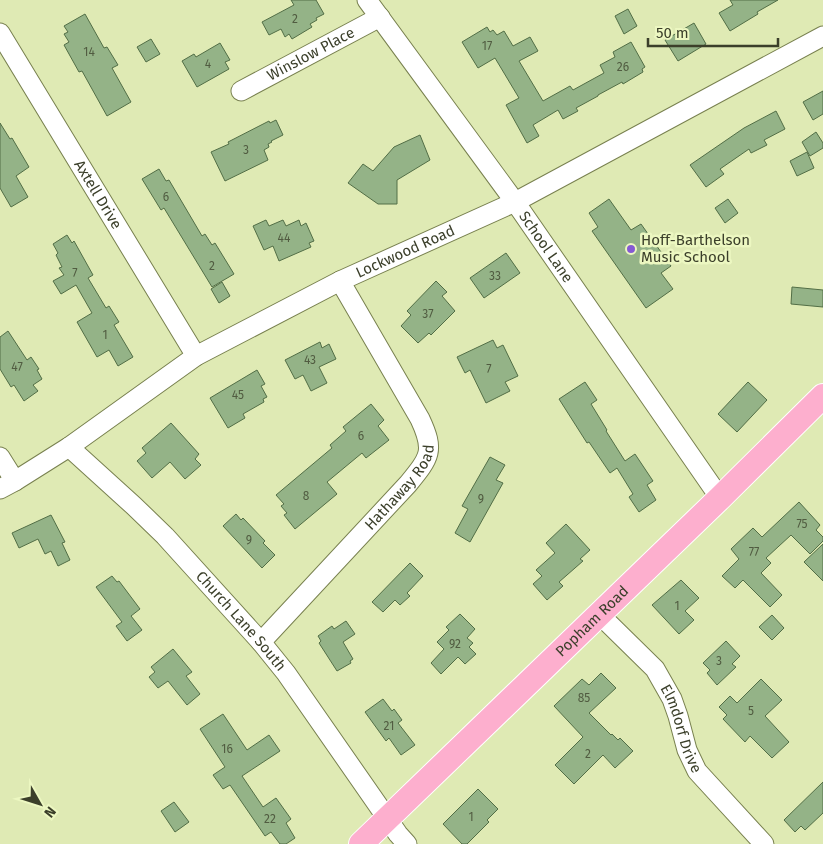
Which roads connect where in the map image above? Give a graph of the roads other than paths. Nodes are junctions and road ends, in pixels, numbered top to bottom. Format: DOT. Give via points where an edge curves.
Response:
graph roads {
  1 [pos="367,0"];
  2 [pos="380,17"];
  3 [pos="0,32"];
  4 [pos="823,36"];
  5 [pos="241,91"];
  6 [pos="515,202"];
  7 [pos="340,281"];
  8 [pos="196,356"];
  9 [pos="823,396"];
  10 [pos="69,447"];
  11 [pos="0,457"];
  12 [pos="7,485"];
  13 [pos="720,498"];
  14 [pos="599,614"];
  15 [pos="261,642"];
  16 [pos="388,818"];
  17 [pos="361,844"];
  18 [pos="407,844"];
  19 [pos="764,844"];
  1 -- 2 [label="street, School Lane"];
  2 -- 5 [label="street, Winslow Place"];
  2 -- 6 [label="street, School Lane"];
  3 -- 8 [label="street, Axtell Drive"];
  4 -- 6 [label="street, Lockwood Road"];
  6 -- 7 [label="street, Lockwood Road"];
  6 -- 13 [label="street, School Lane"];
  7 -- 8 [label="street, Lockwood Road"];
  7 -- 15 [label="street, Hathaway Road" via="420,419 430,450 408,484"];
  8 -- 10 [label="street, Lockwood Road"];
  9 -- 13 [label="main road, Popham Road"];
  10 -- 12 [label="street, Lockwood Road"];
  10 -- 15 [label="street, Church Lane South" via="158,530"];
  11 -- 12 [label="street"];
  13 -- 14 [label="main road, Popham Road"];
  14 -- 16 [label="main road, Popham Road"];
  14 -- 19 [label="street, Elmdorf Drive" via="655,669 672,699 687,750 697,771"];
  15 -- 16 [label="street, Church Lane South"];
  16 -- 17 [label="main road, Popham Road"];
  16 -- 18 [label="street, Church Lane South"];
}
